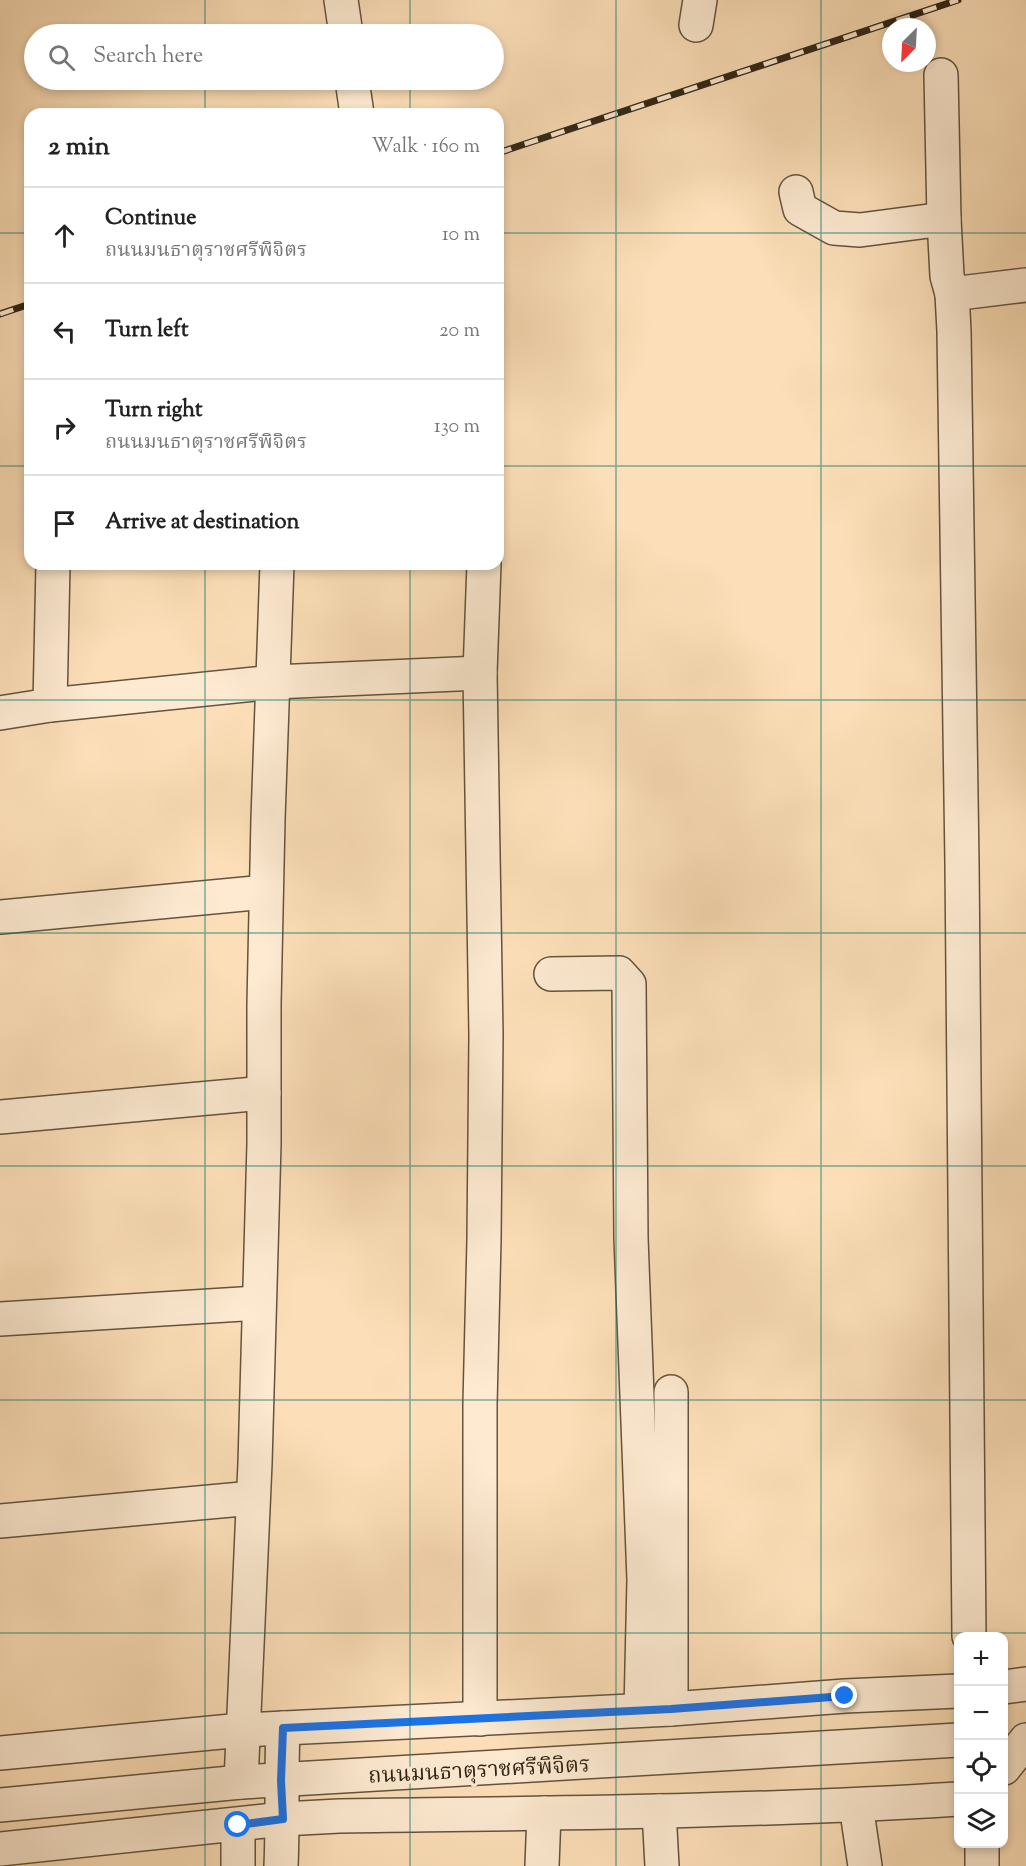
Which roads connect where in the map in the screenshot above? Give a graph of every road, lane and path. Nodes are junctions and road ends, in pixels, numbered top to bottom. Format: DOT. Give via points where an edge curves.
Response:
graph roads {
  1 [pos="341,0"];
  2 [pos="345,24"];
  3 [pos="941,75"];
  4 [pos="353,90"];
  5 [pos="356,108"];
  6 [pos="796,192"];
  7 [pos="944,219"];
  8 [pos="1026,285"];
  9 [pos="952,294"];
  10 [pos="53,570"];
  11 [pos="277,570"];
  12 [pos="484,570"];
  13 [pos="480,673"];
  14 [pos="274,682"];
  15 [pos="50,705"];
  16 [pos="0,713"];
  17 [pos="266,892"];
  18 [pos="0,917"];
  19 [pos="551,974"];
  20 [pos="264,1093"];
  21 [pos="0,1117"];
  22 [pos="258,1303"];
  23 [pos="0,1319"];
  24 [pos="671,1392"];
  25 [pos="253,1498"];
  26 [pos="0,1521"];
  27 [pos="969,1632"];
  28 [pos="1026,1684"];
  29 [pos="1008,1686"];
  30 [pos="954,1691"];
  31 [pos="656,1710"];
  32 [pos="480,1719"];
  33 [pos="283,1728"];
  34 [pos="242,1730"];
  35 [pos="1026,1734"];
  36 [pos="1008,1736"];
  37 [pos="954,1740"];
  38 [pos="1026,1740"];
  39 [pos="0,1753"];
  40 [pos="1008,1763"];
  41 [pos="281,1781"];
  42 [pos="241,1782"];
  43 [pos="954,1798"];
  44 [pos="0,1805"];
  45 [pos="856,1805"];
  46 [pos="659,1811"];
  47 [pos="544,1813"];
  48 [pos="283,1819"];
  49 [pos="238,1825"];
  50 [pos="982,1848"];
  51 [pos="0,1849"];
  52 [pos="238,1866"];
  53 [pos="280,1866"];
  54 [pos="542,1866"];
  55 [pos="662,1866"];
  56 [pos="865,1866"];
  57 [pos="982,1866"];
  1 -- 2 [label="street"];
  3 -- 7 [label="street"];
  4 -- 5 [label="street"];
  6 -- 7 [label="street" via="800,209 834,228 860,230"];
  7 -- 9 [label="street" via="947,276"];
  8 -- 9 [label="street"];
  9 -- 27 [label="street" via="963,863"];
  10 -- 15 [label="street"];
  11 -- 14 [label="street"];
  12 -- 13 [label="street"];
  13 -- 14 [label="street"];
  13 -- 32 [label="street" via="486,1035"];
  14 -- 15 [label="street"];
  14 -- 17 [label="street"];
  15 -- 16 [label="street"];
  17 -- 18 [label="street"];
  17 -- 20 [label="street"];
  19 -- 31 [label="street" via="619,973 629,984 631,1238 644,1581"];
  20 -- 21 [label="street"];
  20 -- 22 [label="street"];
  22 -- 23 [label="street"];
  22 -- 25 [label="street"];
  24 -- 31 [label="street"];
  25 -- 26 [label="street"];
  25 -- 34 [label="street"];
  28 -- 29 [label="street"];
  30 -- 31 [label="street"];
  31 -- 32 [label="street"];
  32 -- 33 [label="street"];
  33 -- 34 [label="street"];
  33 -- 41 [label="street"];
  34 -- 39 [label="street"];
  34 -- 42 [label="street"];
  35 -- 36 [label="street"];
  37 -- 41 [label="street, ถนนมนธาตุราชศรีพิจิตร"];
  38 -- 40 [label="street"];
  41 -- 42 [label="street, ถนนมนธาตุราชศรีพิจิตร"];
  41 -- 48 [label="street"];
  42 -- 44 [label="street, ถนนมนธาตุราชศรีพิจิตร"];
  43 -- 45 [label="street, ถนนมนธาตุราชศรีพิจิตร"];
  45 -- 46 [label="street, ถนนมนธาตุราชศรีพิจิตร"];
  45 -- 56 [label="street"];
  46 -- 47 [label="street, ถนนมนธาตุราชศรีพิจิตร"];
  46 -- 55 [label="street"];
  47 -- 48 [label="street, ถนนมนธาตุราชศรีพิจิตร"];
  47 -- 54 [label="street"];
  48 -- 49 [label="street, ถนนมนธาตุราชศรีพิจิตร"];
  48 -- 53 [label="street"];
  49 -- 51 [label="street, ถนนมนธาตุราชศรีพิจิตร"];
  49 -- 52 [label="street"];
  50 -- 57 [label="street"];
}
